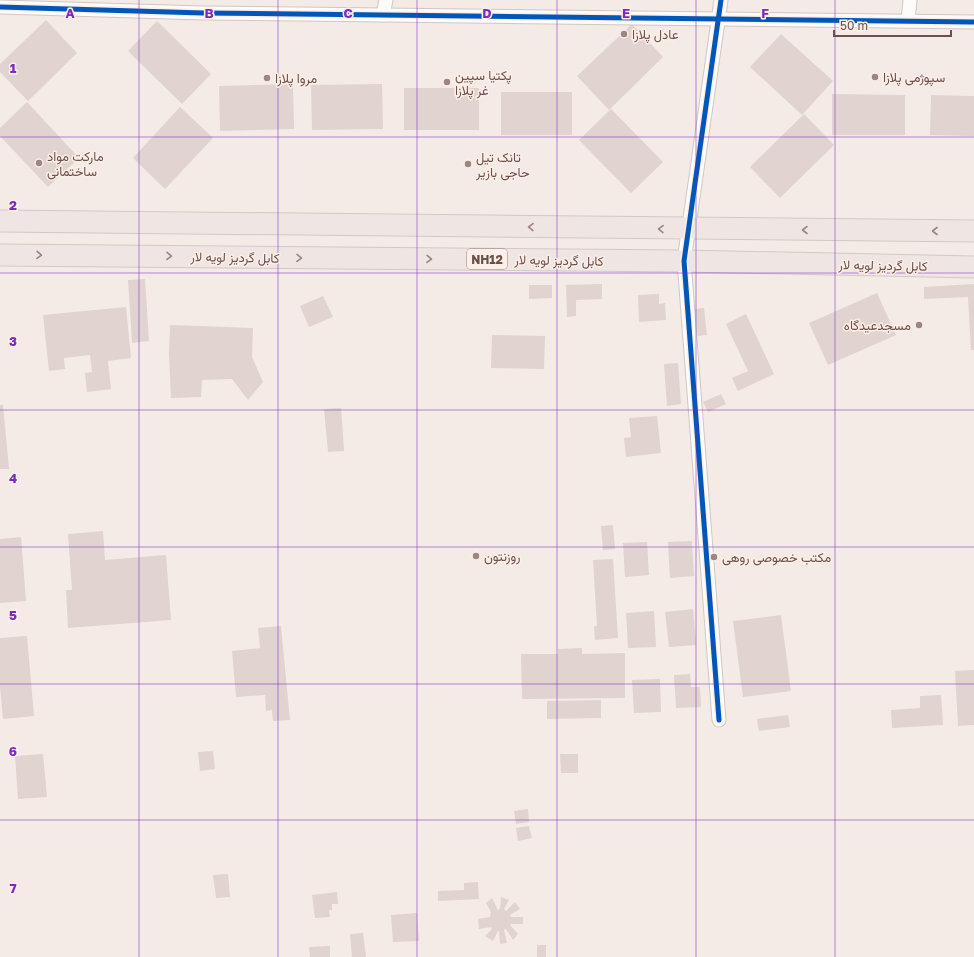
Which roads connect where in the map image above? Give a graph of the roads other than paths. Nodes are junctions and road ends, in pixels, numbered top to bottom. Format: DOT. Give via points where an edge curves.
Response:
graph roads {
  1 [pos="386,0"];
  2 [pos="721,0"];
  3 [pos="910,0"];
  4 [pos="39,4"];
  5 [pos="204,6"];
  6 [pos="0,7"];
  7 [pos="383,15"];
  8 [pos="718,19"];
  9 [pos="908,21"];
  10 [pos="974,22"];
  11 [pos="0,221"];
  12 [pos="689,229"];
  13 [pos="974,231"];
  14 [pos="0,255"];
  15 [pos="684,261"];
  16 [pos="974,267"];
  17 [pos="719,720"];
  1 -- 7 [label="street"];
  2 -- 8 [label="street"];
  3 -- 9 [label="street"];
  4 -- 5 [label="street"];
  4 -- 6 [label="street"];
  5 -- 7 [label="street"];
  7 -- 8 [label="street"];
  8 -- 9 [label="street"];
  8 -- 12 [label="street"];
  9 -- 10 [label="street"];
  12 -- 11 [label="highway, one-way"];
  13 -- 12 [label="highway, one-way"];
  12 -- 15 [label="street"];
  14 -- 15 [label="highway, کابل گردیز لویه لار / NH12, one-way"];
  15 -- 16 [label="highway, کابل گردیز لویه لار / NH12"];
  15 -- 17 [label="street"];
}
